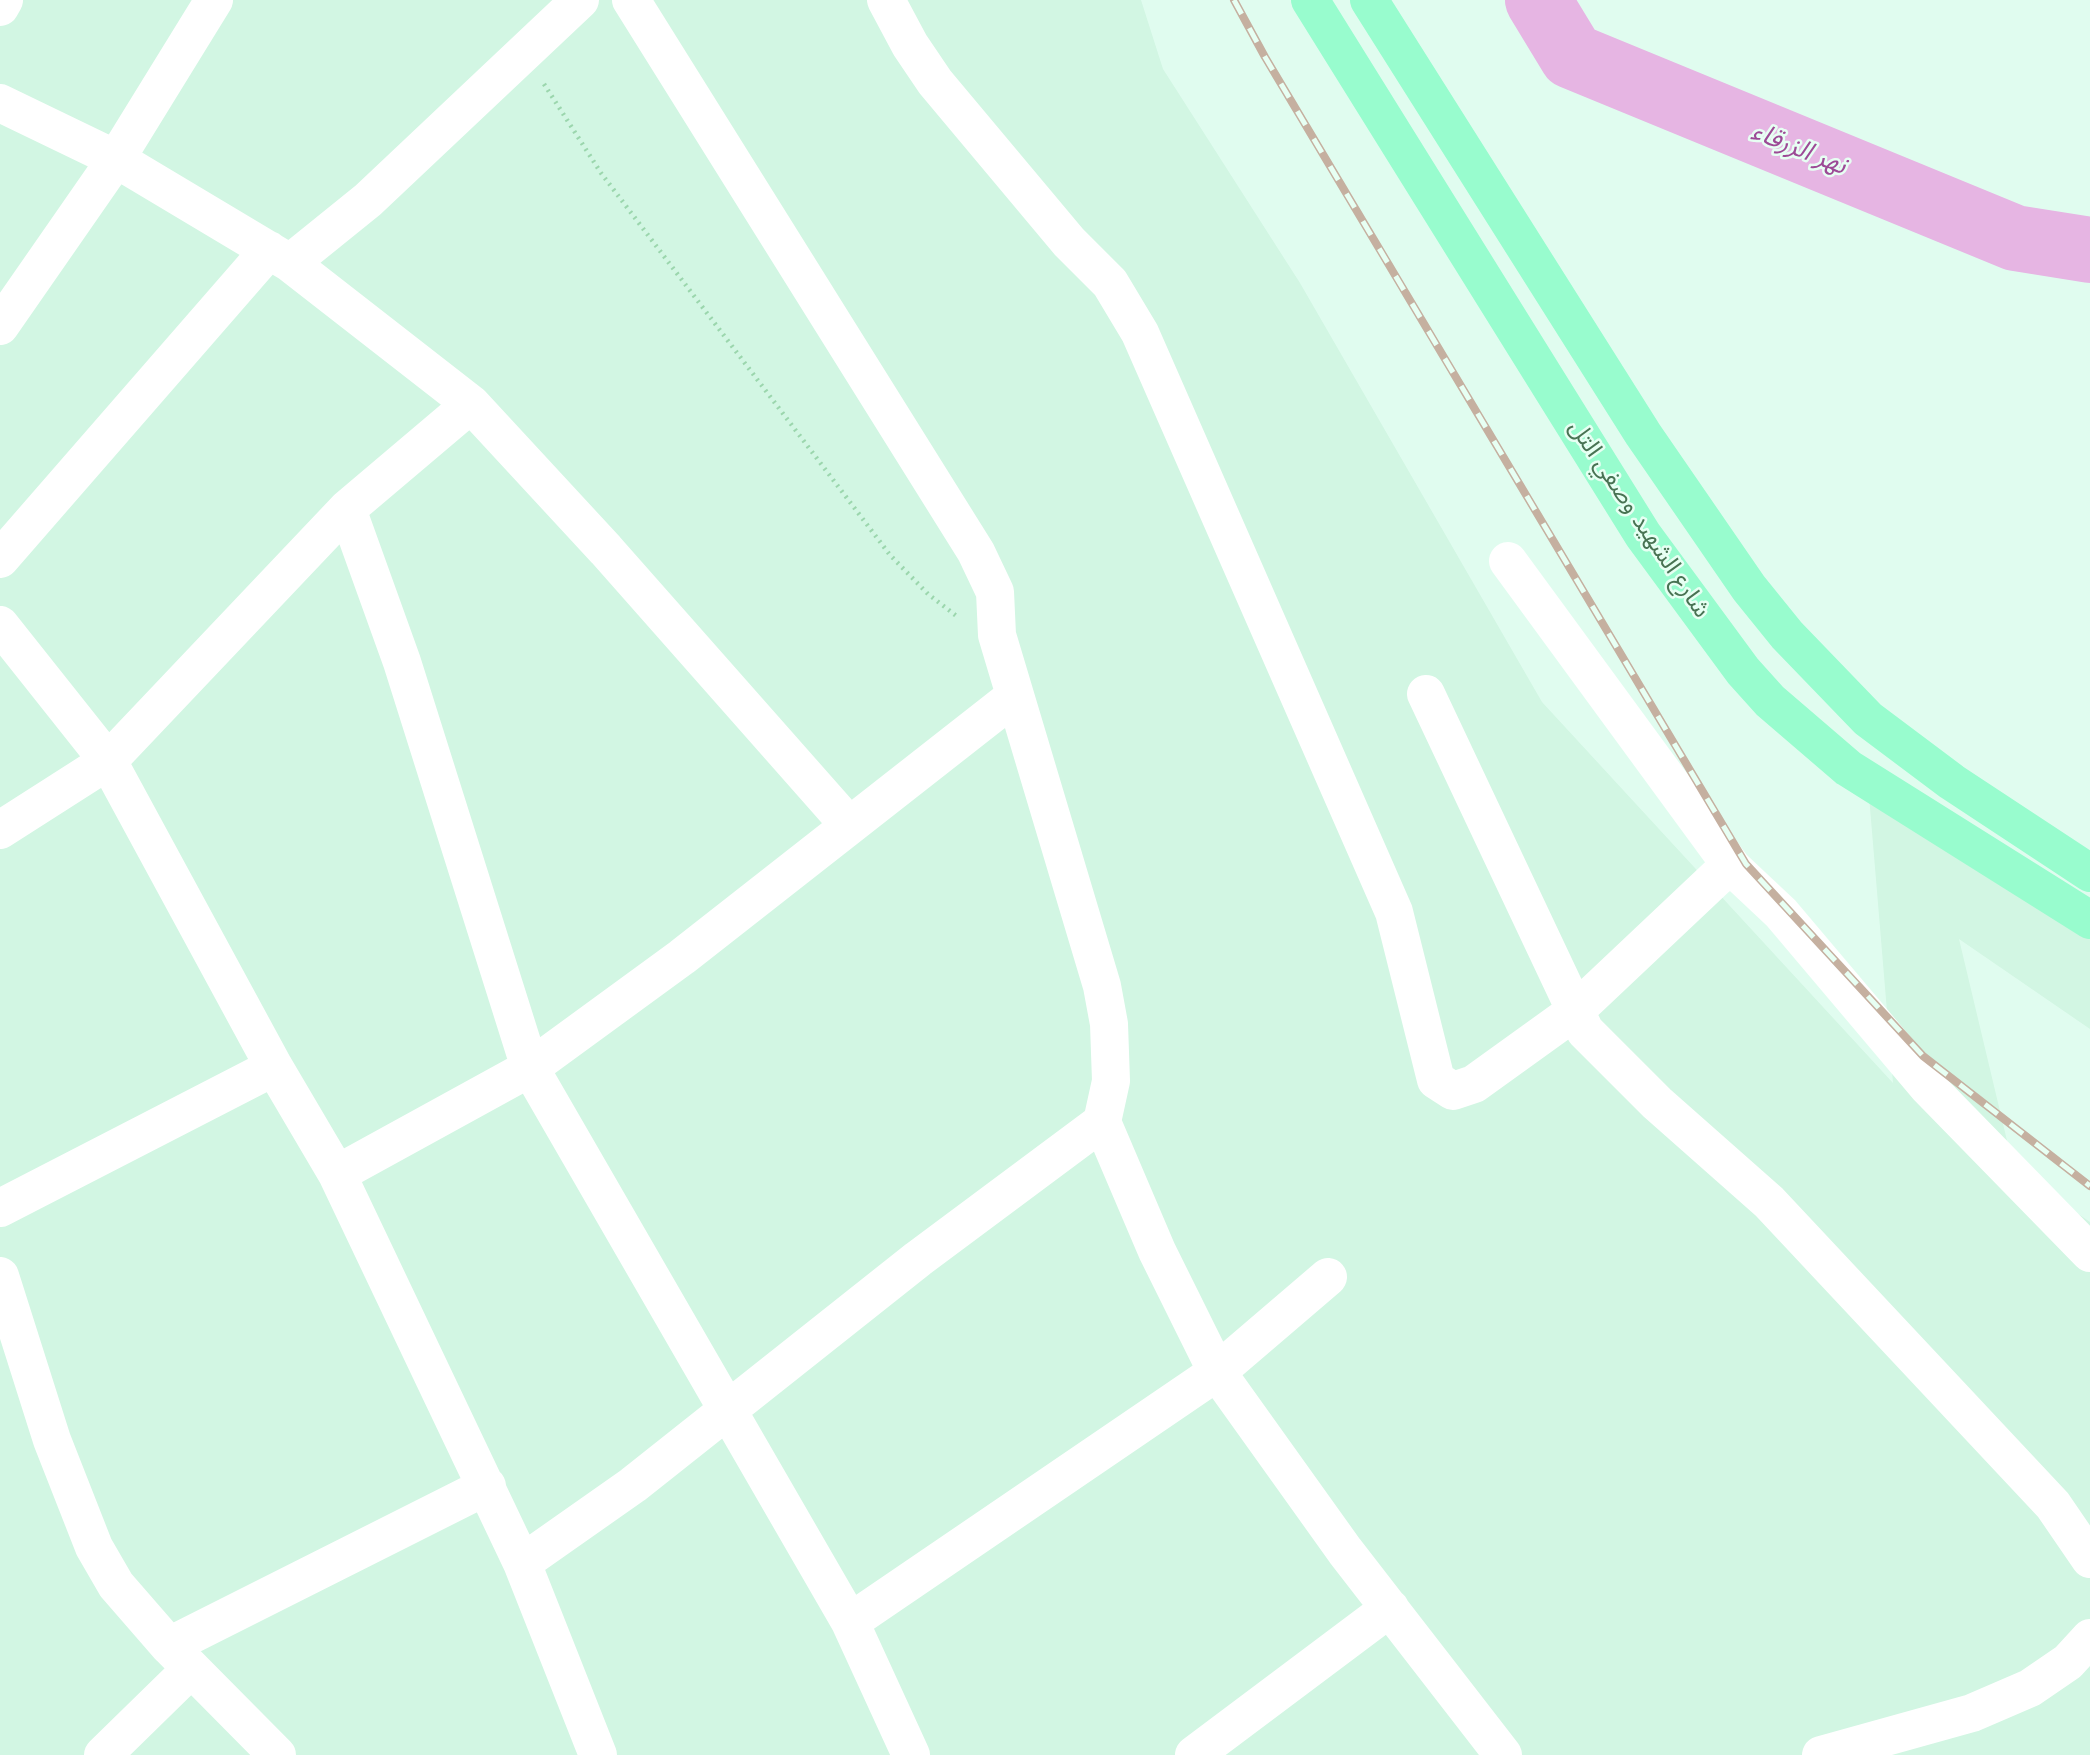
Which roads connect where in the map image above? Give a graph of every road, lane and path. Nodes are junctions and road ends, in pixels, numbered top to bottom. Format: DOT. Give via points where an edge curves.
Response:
graph roads {
  1 [pos="4,0"];
  2 [pos="214,0"];
  3 [pos="580,0"];
  4 [pos="631,0"];
  5 [pos="886,0"];
  6 [pos="1310,0"];
  7 [pos="1369,0"];
  8 [pos="0,7"];
  9 [pos="523,52"];
  10 [pos="0,103"];
  11 [pos="116,159"];
  12 [pos="279,257"];
  13 [pos="0,326"];
  14 [pos="471,404"];
  15 [pos="347,509"];
  16 [pos="0,559"];
  17 [pos="1508,561"];
  18 [pos="0,625"];
  19 [pos="998,635"];
  20 [pos="1787,635"];
  21 [pos="1743,671"];
  22 [pos="1426,694"];
  23 [pos="1015,696"];
  24 [pos="108,761"];
  25 [pos="848,824"];
  26 [pos="0,830"];
  27 [pos="1732,867"];
  28 [pos="2090,873"];
  29 [pos="2090,920"];
  30 [pos="1574,1012"];
  31 [pos="274,1067"];
  32 [pos="530,1068"];
  33 [pos="1102,1122"];
  34 [pos="337,1174"];
  35 [pos="0,1208"];
  36 [pos="2090,1253"];
  37 [pos="0,1276"];
  38 [pos="1328,1277"];
  39 [pos="1217,1372"];
  40 [pos="729,1410"];
  41 [pos="487,1486"];
  42 [pos="2090,1559"];
  43 [pos="522,1563"];
  44 [pos="1390,1608"];
  45 [pos="850,1622"];
  46 [pos="2090,1638"];
  47 [pos="180,1657"];
  48 [pos="103,1755"];
  49 [pos="277,1755"];
  50 [pos="598,1755"];
  51 [pos="911,1755"];
  52 [pos="1194,1755"];
  53 [pos="1503,1755"];
  54 [pos="1821,1755"];
  1 -- 8 [label="street"];
  2 -- 11 [label="street"];
  3 -- 9 [label="street"];
  4 -- 19 [label="street" via="976,552 995,592"];
  5 -- 30 [label="street" via="935,82 1069,242 1110,283 1140,333 1394,912 1436,1080 1453,1091 1463,1090"];
  6 -- 21 [label="main road, شارع الشهيد وصفي التل" via="1643,535"];
  7 -- 20 [label="main road, شارع الشهيد وصفي التل" via="1643,434 1749,588"];
  9 -- 12 [label="street" via="368,200"];
  9 -- 19 [label="path" via="601,173 890,555 953,614"];
  10 -- 11 [label="street"];
  11 -- 12 [label="street"];
  11 -- 13 [label="street"];
  12 -- 14 [label="street"];
  12 -- 16 [label="street"];
  14 -- 15 [label="street"];
  14 -- 25 [label="street"];
  15 -- 24 [label="street"];
  15 -- 32 [label="street" via="402,662"];
  17 -- 27 [label="street"];
  18 -- 24 [label="street"];
  19 -- 23 [label="street"];
  20 -- 21 [label="main road"];
  20 -- 28 [label="main road, شارع الشهيد وصفي التل" via="1868,719 1952,782"];
  21 -- 29 [label="main road, شارع الشهيد وصفي التل" via="1770,701 1848,768"];
  22 -- 30 [label="street"];
  23 -- 25 [label="street"];
  23 -- 33 [label="street" via="1102,986 1111,1081"];
  24 -- 26 [label="street"];
  24 -- 31 [label="street"];
  25 -- 32 [label="street" via="682,957"];
  27 -- 30 [label="street"];
  27 -- 36 [label="street" via="1781,913 1928,1087"];
  30 -- 42 [label="street" via="1604,1052 1769,1202 2053,1505"];
  31 -- 34 [label="street"];
  31 -- 35 [label="street"];
  32 -- 34 [label="street"];
  32 -- 40 [label="street"];
  33 -- 39 [label="street" via="1157,1251"];
  33 -- 40 [label="street" via="918,1259"];
  34 -- 41 [label="street"];
  37 -- 47 [label="street" via="76,1510 116,1585"];
  38 -- 39 [label="street"];
  39 -- 44 [label="street"];
  39 -- 45 [label="street"];
  40 -- 43 [label="street"];
  40 -- 45 [label="street"];
  41 -- 43 [label="street"];
  41 -- 47 [label="street"];
  43 -- 50 [label="street"];
  44 -- 52 [label="street"];
  44 -- 53 [label="street"];
  45 -- 51 [label="street"];
  46 -- 54 [label="street" via="2068,1662 2030,1688 1972,1713"];
  47 -- 48 [label="street"];
  47 -- 49 [label="street"];
}
